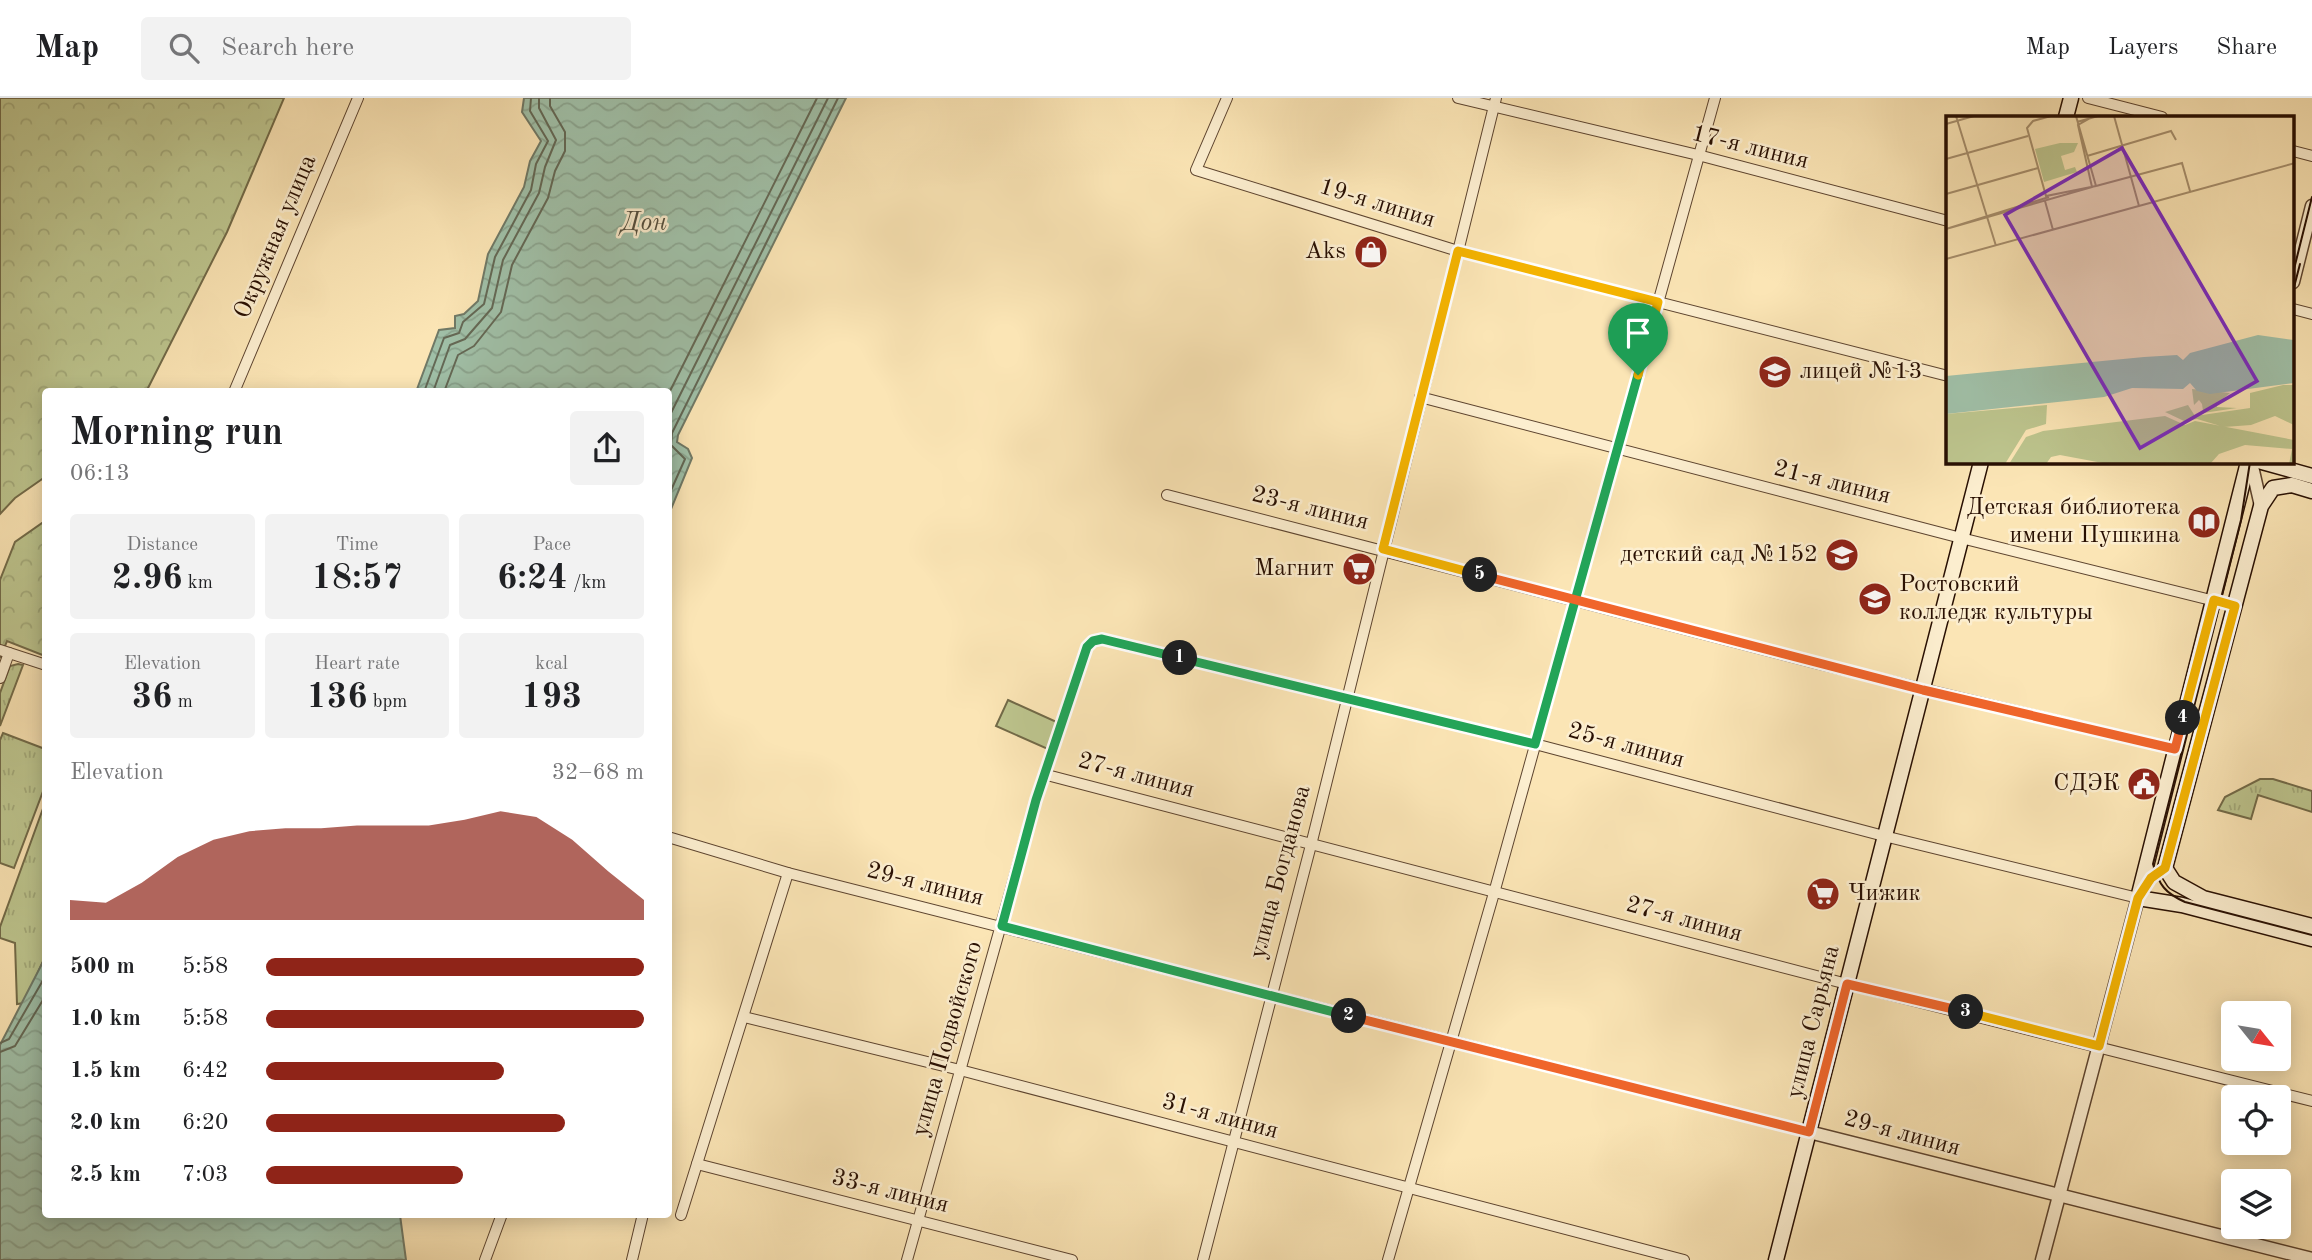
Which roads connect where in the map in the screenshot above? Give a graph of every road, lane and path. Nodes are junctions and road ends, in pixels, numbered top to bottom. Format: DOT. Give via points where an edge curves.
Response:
graph roads {
  1 [pos="358,98"];
  2 [pos="1227,98"];
  3 [pos="1458,98"];
  4 [pos="1715,98"];
  5 [pos="2071,98"];
  6 [pos="2088,98"];
  7 [pos="1495,103"];
  8 [pos="2066,116"];
  9 [pos="2158,116"];
  10 [pos="2294,151"];
  11 [pos="1698,155"];
  12 [pos="2312,156"];
  13 [pos="2312,206"];
  14 [pos="1946,220"];
  15 [pos="1458,251"];
  16 [pos="2294,278"];
  17 [pos="1658,302"];
  18 [pos="2294,309"];
  19 [pos="2312,314"];
  20 [pos="1946,375"];
  21 [pos="236,388"];
  22 [pos="1420,397"];
  23 [pos="1617,449"];
  24 [pos="1980,464"];
  25 [pos="2249,464"];
  26 [pos="2250,464"];
  27 [pos="2269,464"];
  28 [pos="2312,476"];
  29 [pos="2312,491"];
  30 [pos="1167,495"];
  31 [pos="2261,506"];
  32 [pos="1961,538"];
  33 [pos="1383,549"];
  34 [pos="1574,600"];
  35 [pos="2214,600"];
  36 [pos="2235,606"];
  37 [pos="1102,639"];
  38 [pos="5,651"];
  39 [pos="42,664"];
  40 [pos="0,678"];
  41 [pos="1923,690"];
  42 [pos="1348,698"];
  43 [pos="1535,744"];
  44 [pos="2175,749"];
  45 [pos="1047,775"];
  46 [pos="1884,836"];
  47 [pos="672,839"];
  48 [pos="1311,845"];
  49 [pos="2165,868"];
  50 [pos="788,873"];
  51 [pos="1494,893"];
  52 [pos="2138,898"];
  53 [pos="1002,926"];
  54 [pos="2312,926"];
  55 [pos="2312,939"];
  56 [pos="1847,984"];
  57 [pos="1269,996"];
  58 [pos="744,1017"];
  59 [pos="1452,1042"];
  60 [pos="2099,1046"];
  61 [pos="960,1070"];
  62 [pos="2312,1101"];
  63 [pos="1809,1132"];
  64 [pos="1233,1143"];
  65 [pos="697,1164"];
  66 [pos="1408,1189"];
  67 [pos="2059,1196"];
  68 [pos="681,1216"];
  69 [pos="501,1218"];
  70 [pos="642,1218"];
  71 [pos="918,1221"];
  72 [pos="2312,1259"];
  73 [pos="485,1260"];
  74 [pos="632,1260"];
  75 [pos="907,1260"];
  76 [pos="1072,1260"];
  77 [pos="1203,1260"];
  78 [pos="1388,1260"];
  79 [pos="1684,1260"];
  80 [pos="1776,1260"];
  81 [pos="2042,1260"];
  1 -- 21 [label="street, Окружная улица"];
  2 -- 15 [label="street, 19-я линия" via="1196,170"];
  3 -- 7 [label="street, 17-я линия"];
  4 -- 11 [label="street"];
  5 -- 8 [label="main road"];
  6 -- 9 [label="street"];
  7 -- 11 [label="street, 17-я линия"];
  7 -- 15 [label="street, улица Богданова"];
  10 -- 12 [label="street"];
  11 -- 14 [label="street, 17-я линия"];
  11 -- 17 [label="street"];
  13 -- 16 [label="street"];
  15 -- 17 [label="street, 19-я линия"];
  15 -- 22 [label="street, улица Богданова"];
  17 -- 20 [label="street, 19-я линия"];
  17 -- 23 [label="street"];
  18 -- 19 [label="street"];
  22 -- 23 [label="street, 21-я линия"];
  22 -- 33 [label="street, улица Богданова"];
  23 -- 32 [label="street, 21-я линия"];
  23 -- 34 [label="street"];
  24 -- 32 [label="main road, улица Сарьяна"];
  25 -- 35 [label="main road"];
  26 -- 31 [label="street"];
  27 -- 28 [label="main road"];
  29 -- 31 [label="main road" via="2292,485 2273,488"];
  30 -- 33 [label="street, 23-я линия"];
  31 -- 36 [label="main road"];
  32 -- 35 [label="street, 21-я линия"];
  32 -- 41 [label="main road, улица Сарьяна"];
  33 -- 34 [label="street, 23-я линия"];
  33 -- 42 [label="street, улица Богданова"];
  34 -- 41 [label="street, 23-я линия"];
  34 -- 43 [label="street"];
  35 -- 36 [label="street, 21-я линия"];
  35 -- 44 [label="main road"];
  36 -- 49 [label="main road"];
  37 -- 42 [label="street, 25-я линия"];
  37 -- 45 [label="street, улица Подвойского" via="1087,647"];
  38 -- 39 [label="street"];
  38 -- 40 [label="street"];
  41 -- 44 [label="street, 23-я линия"];
  41 -- 46 [label="main road, улица Сарьяна"];
  42 -- 43 [label="street, 25-я линия"];
  42 -- 48 [label="street, улица Богданова"];
  43 -- 46 [label="street, 25-я линия"];
  43 -- 51 [label="street"];
  44 -- 52 [label="main road"];
  45 -- 48 [label="street, 27-я линия"];
  45 -- 53 [label="street, улица Подвойского"];
  46 -- 52 [label="street, 25-я линия"];
  46 -- 56 [label="main road, улица Сарьяна"];
  47 -- 50 [label="street, 29-я линия"];
  48 -- 51 [label="street, 27-я линия"];
  48 -- 57 [label="street, улица Богданова"];
  49 -- 52 [label="main road" via="2151,878"];
  49 -- 54 [label="main road" via="2175,882 2203,898"];
  50 -- 53 [label="street, 29-я линия"];
  50 -- 58 [label="street"];
  51 -- 56 [label="street, 27-я линия"];
  51 -- 59 [label="street"];
  52 -- 55 [label="main road"];
  52 -- 60 [label="street"];
  53 -- 57 [label="street, 29-я линия"];
  53 -- 61 [label="street, улица Подвойского"];
  56 -- 60 [label="street, 27-я линия"];
  56 -- 63 [label="main road, улица Сарьяна"];
  57 -- 59 [label="street, 29-я линия"];
  57 -- 64 [label="street, улица Богданова"];
  58 -- 61 [label="street, 31-я линия"];
  58 -- 65 [label="street"];
  59 -- 63 [label="street, 29-я линия"];
  59 -- 66 [label="street"];
  60 -- 62 [label="street, 27-я линия"];
  60 -- 67 [label="street"];
  61 -- 64 [label="street, 31-я линия"];
  61 -- 71 [label="street, улица Подвойского"];
  63 -- 67 [label="street, 29-я линия"];
  63 -- 80 [label="main road, улица Сарьяна"];
  64 -- 66 [label="street, 31-я линия"];
  64 -- 77 [label="street, улица Богданова"];
  65 -- 68 [label="street"];
  65 -- 71 [label="street, 33-я линия"];
  66 -- 78 [label="street"];
  66 -- 79 [label="street, 31-я линия"];
  67 -- 72 [label="street, 29-я линия"];
  67 -- 81 [label="street"];
  69 -- 73 [label="street"];
  70 -- 74 [label="street"];
  71 -- 75 [label="street, улица Подвойского"];
  71 -- 76 [label="street, 33-я линия"];
}
